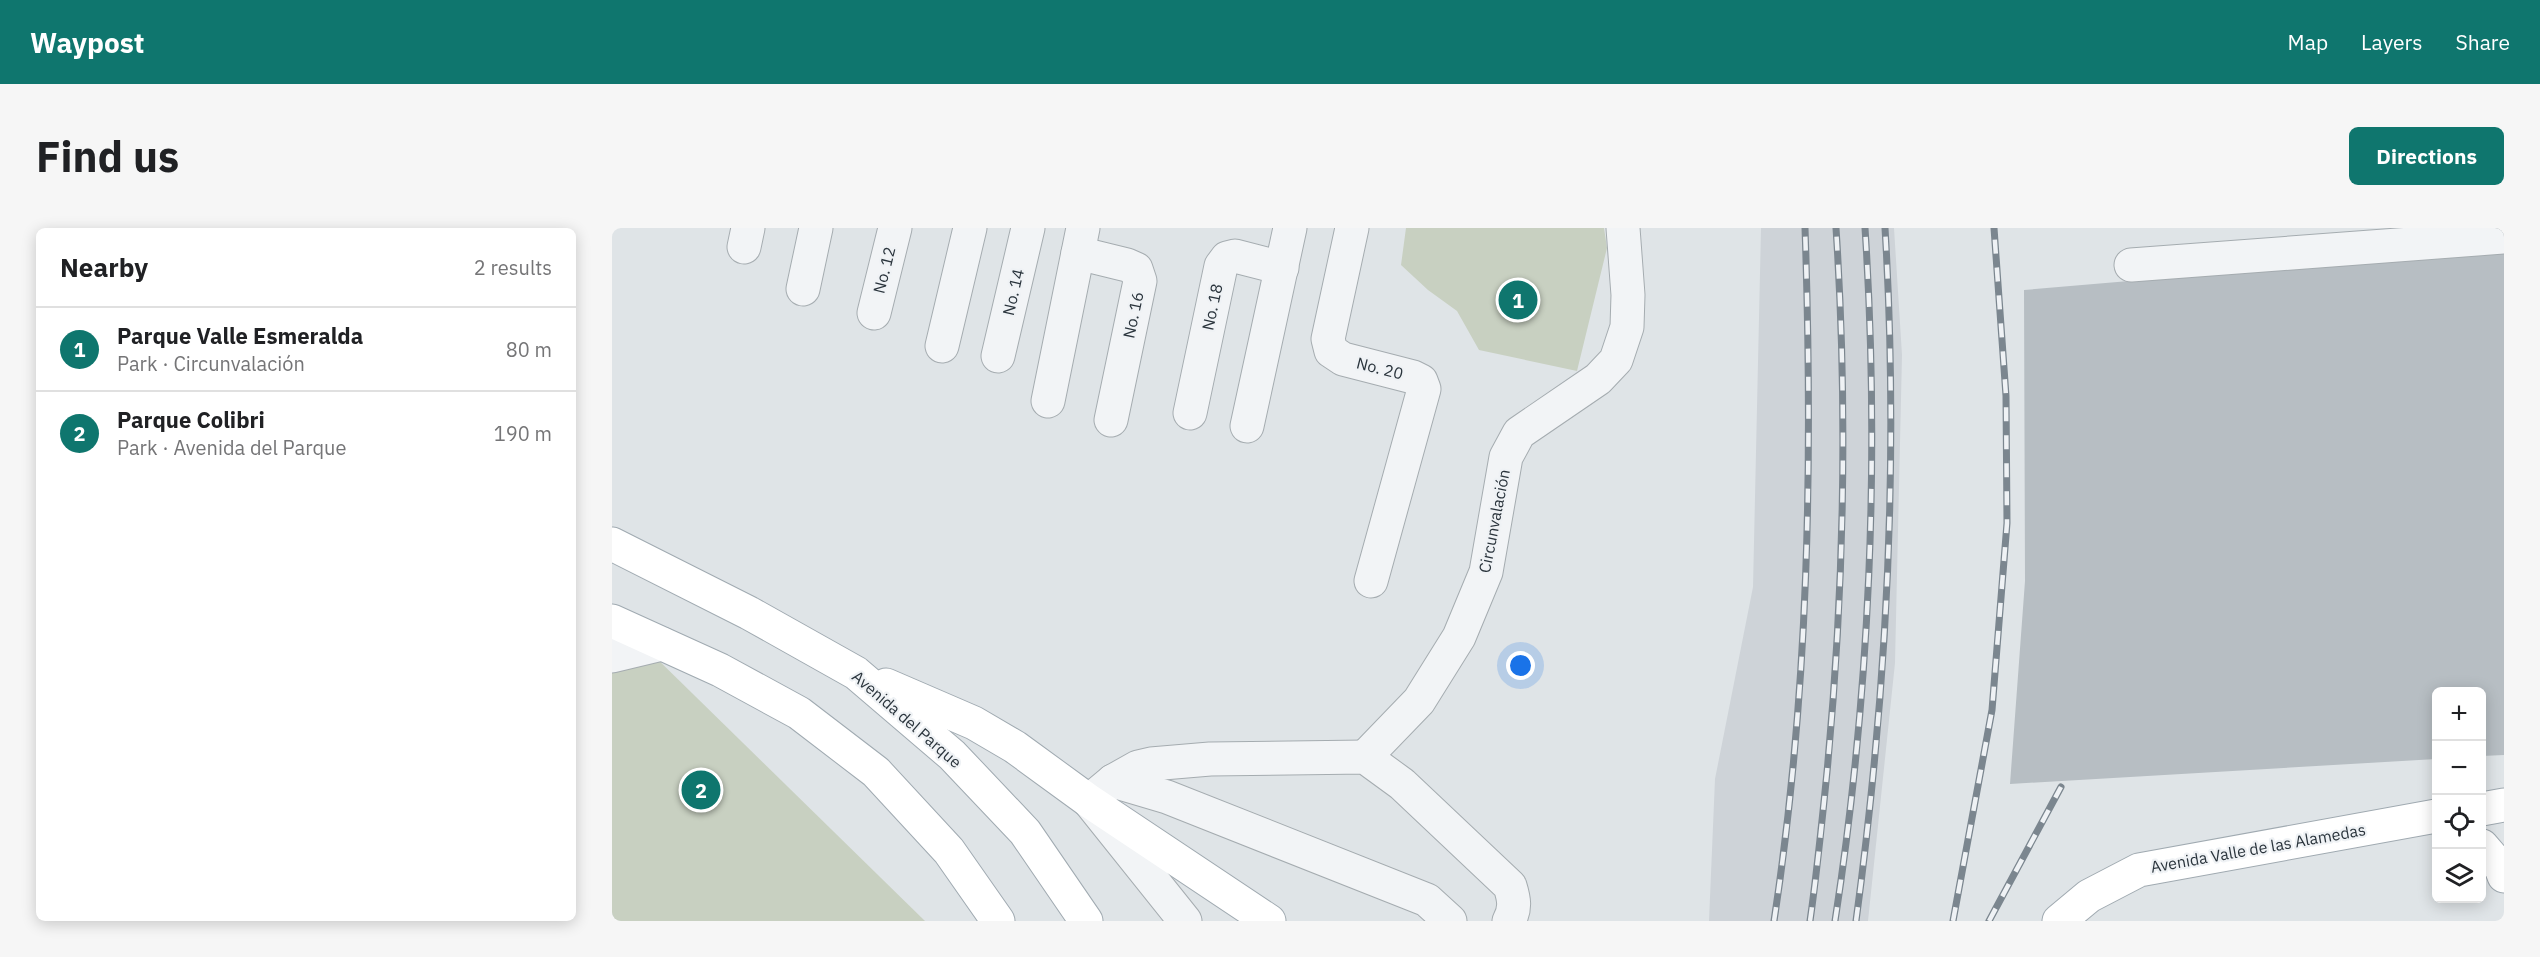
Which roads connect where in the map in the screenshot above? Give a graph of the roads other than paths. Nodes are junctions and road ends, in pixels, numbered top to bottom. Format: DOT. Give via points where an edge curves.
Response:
graph roads {
  1 [pos="816,228"];
  2 [pos="895,228"];
  3 [pos="970,228"];
  4 [pos="1028,228"];
  5 [pos="1290,228"];
  6 [pos="1352,228"];
  7 [pos="1623,228"];
  8 [pos="2504,237"];
  9 [pos="1080,240"];
  10 [pos="2131,265"];
  11 [pos="1281,268"];
  12 [pos="802,289"];
  13 [pos="874,313"];
  14 [pos="942,346"];
  15 [pos="998,356"];
  16 [pos="1048,401"];
  17 [pos="1190,413"];
  18 [pos="1111,420"];
  19 [pos="1246,426"];
  20 [pos="612,544"];
  21 [pos="1371,581"];
  22 [pos="612,621"];
  23 [pos="662,644"];
  24 [pos="612,656"];
  25 [pos="856,673"];
  26 [pos="1365,757"];
  27 [pos="1101,791"];
  28 [pos="2504,805"];
  29 [pos="2486,808"];
  30 [pos="2432,817"];
  31 [pos="2432,840"];
  32 [pos="2282,842"];
  33 [pos="2484,849"];
  34 [pos="2504,876"];
  35 [pos="1183,920"];
  36 [pos="998,921"];
  37 [pos="1086,921"];
  38 [pos="1269,921"];
  39 [pos="1450,921"];
  40 [pos="1509,921"];
  41 [pos="2059,921"];
  1 -- 12 [label="street"];
  2 -- 13 [label="street, No. 12"];
  3 -- 14 [label="street"];
  4 -- 15 [label="street, No. 14"];
  5 -- 11 [label="street"];
  6 -- 21 [label="street, No. 20" via="1328,339 1331,351 1343,359 1413,377 1424,388"];
  7 -- 26 [label="street, Circunvalación" via="1627,327 1616,360 1598,379 1519,433 1506,457 1486,572 1459,637 1419,701"];
  8 -- 10 [label="street"];
  9 -- 16 [label="street, No. 16"];
  9 -- 18 [label="street, No. 16" via="1136,270 1140,281"];
  11 -- 17 [label="street, No. 18" via="1235,256 1227,258 1221,266"];
  11 -- 19 [label="street"];
  20 -- 25 [label="main road, Avenida del Parque" via="749,613"];
  22 -- 23 [label="main road"];
  23 -- 24 [label="street"];
  23 -- 36 [label="main road" via="799,713 876,772 950,851"];
  25 -- 27 [label="main road" via="974,723"];
  25 -- 37 [label="main road, Avenida del Parque" via="952,755 1025,832"];
  26 -- 27 [label="street" via="1210,759 1151,764 1138,766"];
  26 -- 40 [label="street" via="1402,784 1510,886 1515,900"];
  27 -- 35 [label="street"];
  27 -- 38 [label="main road"];
  27 -- 39 [label="street" via="1167,797 1427,900"];
  28 -- 29 [label="main road"];
  30 -- 32 [label="main road, Avenida Valle de las Alamedas"];
  31 -- 32 [label="main road" via="2326,852"];
  32 -- 41 [label="main road, Avenida Valle de las Alamedas" via="2139,870 2089,896"];
  33 -- 34 [label="main road"];
}
